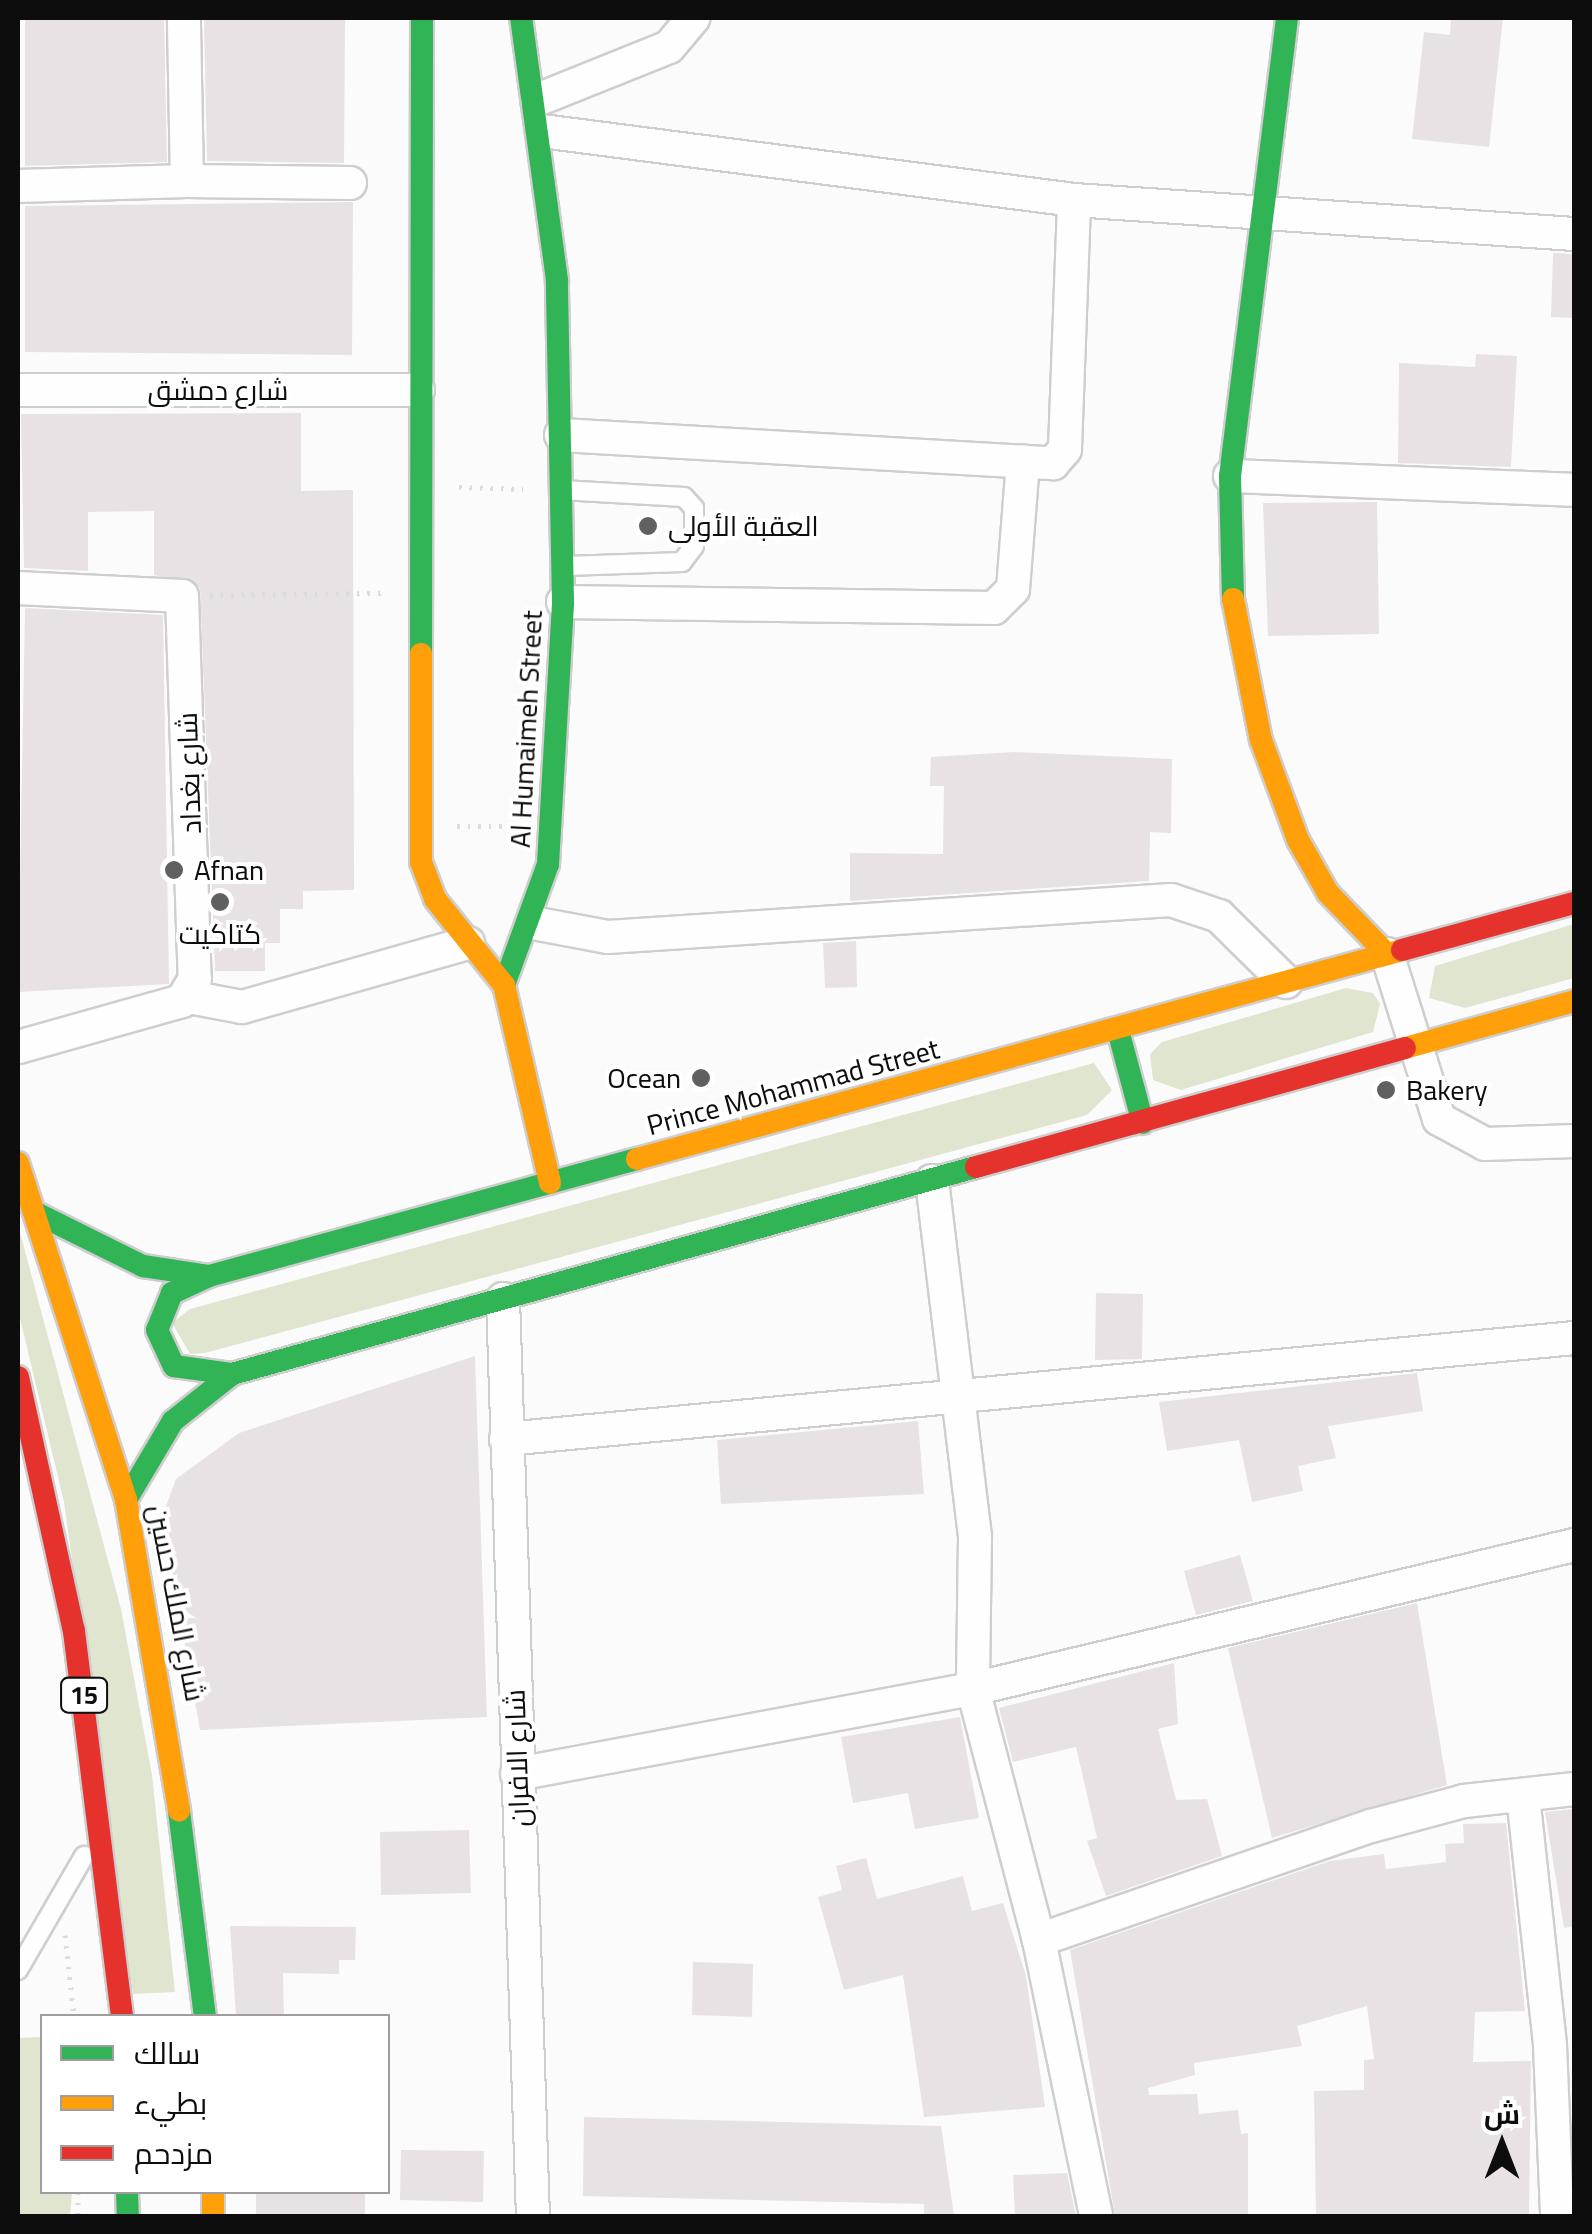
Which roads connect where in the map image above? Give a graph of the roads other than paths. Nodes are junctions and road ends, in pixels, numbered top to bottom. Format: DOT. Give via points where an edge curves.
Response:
graph roads {
  1 [pos="184,18"];
  2 [pos="422,18"];
  3 [pos="521,18"];
  4 [pos="694,18"];
  5 [pos="1287,18"];
  6 [pos="540,116"];
  7 [pos="187,181"];
  8 [pos="350,183"];
  9 [pos="18,186"];
  10 [pos="1074,200"];
  11 [pos="1265,210"];
  12 [pos="1574,228"];
  13 [pos="18,390"];
  14 [pos="418,390"];
  15 [pos="561,435"];
  16 [pos="1023,461"];
  17 [pos="1230,476"];
  18 [pos="557,490"];
  19 [pos="1574,490"];
  20 [pos="560,566"];
  21 [pos="18,588"];
  22 [pos="564,602"];
  23 [pos="544,883"];
  24 [pos="1574,903"];
  25 [pos="533,923"];
  26 [pos="481,926"];
  27 [pos="1387,954"];
  28 [pos="1286,982"];
  29 [pos="504,985"];
  30 [pos="190,997"];
  31 [pos="1574,1001"];
  32 [pos="1118,1030"];
  33 [pos="1414,1046"];
  34 [pos="18,1047"];
  35 [pos="1144,1123"];
  36 [pos="1574,1141"];
  37 [pos="18,1162"];
  38 [pos="932,1181"];
  39 [pos="550,1183"];
  40 [pos="34,1212"];
  41 [pos="209,1276"];
  42 [pos="504,1299"];
  43 [pos="1574,1338"];
  44 [pos="232,1374"];
  45 [pos="18,1378"];
  46 [pos="962,1396"];
  47 [pos="506,1439"];
  48 [pos="126,1500"];
  49 [pos="1574,1544"];
  50 [pos="973,1689"];
  51 [pos="517,1774"];
  52 [pos="1574,1788"];
  53 [pos="1523,1796"];
  54 [pos="100,1814"];
  55 [pos="1039,1940"];
  56 [pos="18,1970"];
  57 [pos="202,2013"];
  58 [pos="122,2014"];
  59 [pos="533,2216"];
  60 [pos="1096,2216"];
  61 [pos="1557,2216"];
  1 -- 7 [label="street"];
  2 -- 14 [label="main road"];
  3 -- 6 [label="main road, Al Humaimeh Street"];
  4 -- 6 [label="street" via="669,48"];
  5 -- 11 [label="main road"];
  6 -- 10 [label="street"];
  6 -- 15 [label="main road, Al Humaimeh Street"];
  7 -- 8 [label="street"];
  7 -- 9 [label="street"];
  10 -- 11 [label="street"];
  10 -- 16 [label="street" via="1065,448 1053,463"];
  11 -- 12 [label="street"];
  11 -- 17 [label="main road"];
  13 -- 14 [label="street, شارع دمشق"];
  14 -- 26 [label="main road" via="419,827 435,899"];
  15 -- 16 [label="street"];
  15 -- 18 [label="main road, Al Humaimeh Street"];
  16 -- 22 [label="street" via="1013,588 994,608"];
  17 -- 19 [label="street"];
  17 -- 27 [label="main road" via="1230,582 1261,740 1328,893"];
  18 -- 20 [label="main road, Al Humaimeh Street"];
  18 -- 20 [label="lane" via="684,497 694,508 694,546 682,562"];
  20 -- 22 [label="main road, Al Humaimeh Street"];
  21 -- 30 [label="street, شارع بغداد" via="182,596"];
  22 -- 23 [label="main road, Al Humaimeh Street"];
  23 -- 25 [label="main road, Al Humaimeh Street"];
  23 -- 26 [label="main road" via="525,911"];
  24 -- 27 [label="main road, Prince Mohammad Street"];
  25 -- 28 [label="street" via="608,937 1172,900 1219,916"];
  25 -- 29 [label="main road, Al Humaimeh Street"];
  26 -- 29 [label="main road"];
  26 -- 30 [label="street" via="242,1007"];
  27 -- 28 [label="main road, Prince Mohammad Street"];
  27 -- 33 [label="street"];
  28 -- 32 [label="main road, Prince Mohammad Street"];
  29 -- 39 [label="main road"];
  30 -- 34 [label="street"];
  31 -- 33 [label="main road"];
  32 -- 35 [label="main road"];
  32 -- 39 [label="main road, Prince Mohammad Street"];
  33 -- 35 [label="main road"];
  33 -- 36 [label="street" via="1439,1119 1462,1137"];
  35 -- 38 [label="main road"];
  37 -- 40 [label="main road, شارع الملك حسين"];
  38 -- 42 [label="main road"];
  38 -- 46 [label="street"];
  39 -- 41 [label="main road, Prince Mohammad Street"];
  40 -- 41 [label="main road, Prince Mohammad Street" via="144,1266"];
  40 -- 48 [label="main road, شارع الملك حسين"];
  41 -- 44 [label="main road" via="172,1293 156,1330 174,1366"];
  42 -- 44 [label="main road"];
  42 -- 47 [label="street, شارع الافران"];
  43 -- 46 [label="street"];
  44 -- 48 [label="main road" via="173,1421"];
  45 -- 54 [label="main road, 15" via="74,1631"];
  46 -- 47 [label="street"];
  46 -- 50 [label="street" via="976,1538"];
  47 -- 51 [label="street, شارع الافران"];
  48 -- 57 [label="main road, شارع الملك حسين" via="177,1767"];
  49 -- 50 [label="street"];
  50 -- 51 [label="street"];
  50 -- 55 [label="street"];
  51 -- 59 [label="street, شارع الافران"];
  52 -- 53 [label="street"];
  53 -- 55 [label="street" via="1371,1826"];
  53 -- 61 [label="street" via="1550,2046"];
  54 -- 56 [label="lane" via="62,1908"];
  54 -- 58 [label="main road, 15"];
  55 -- 60 [label="street"];
}
